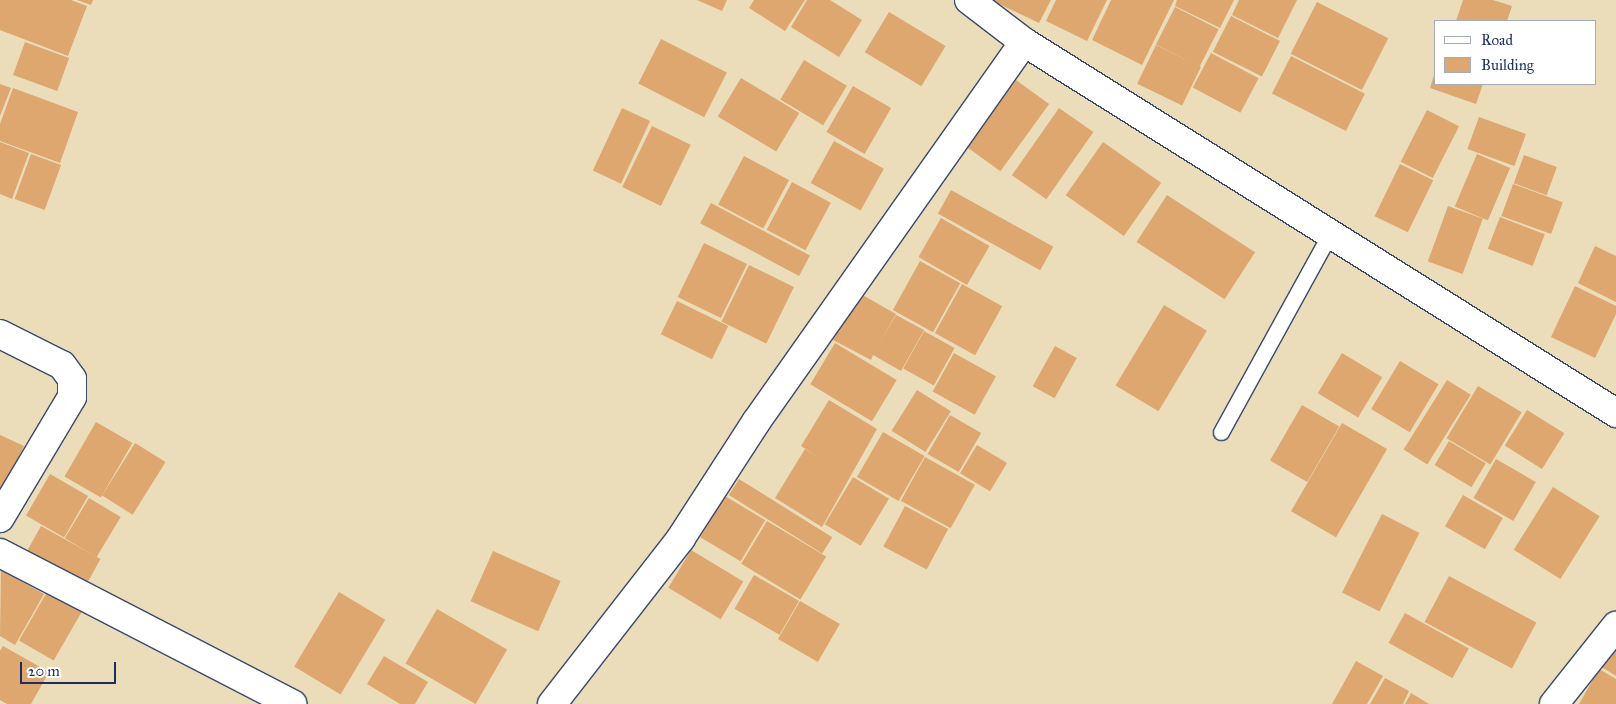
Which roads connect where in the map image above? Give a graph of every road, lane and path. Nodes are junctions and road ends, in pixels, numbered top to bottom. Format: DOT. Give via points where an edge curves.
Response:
graph roads {
  1 [pos="969,0"];
  2 [pos="1024,42"];
  3 [pos="1330,234"];
  4 [pos="0,334"];
  5 [pos="1616,413"];
  6 [pos="1221,432"];
  7 [pos="0,518"];
  8 [pos="0,553"];
  9 [pos="1616,626"];
  10 [pos="292,704"];
  11 [pos="552,704"];
  12 [pos="1554,704"];
  1 -- 2 [label="street"];
  2 -- 3 [label="street"];
  2 -- 11 [label="street" via="756,422 681,538"];
  3 -- 5 [label="street"];
  3 -- 6 [label="lane"];
  4 -- 7 [label="street" via="62,365 72,379 72,398"];
  8 -- 10 [label="street"];
  9 -- 12 [label="street"];
}
